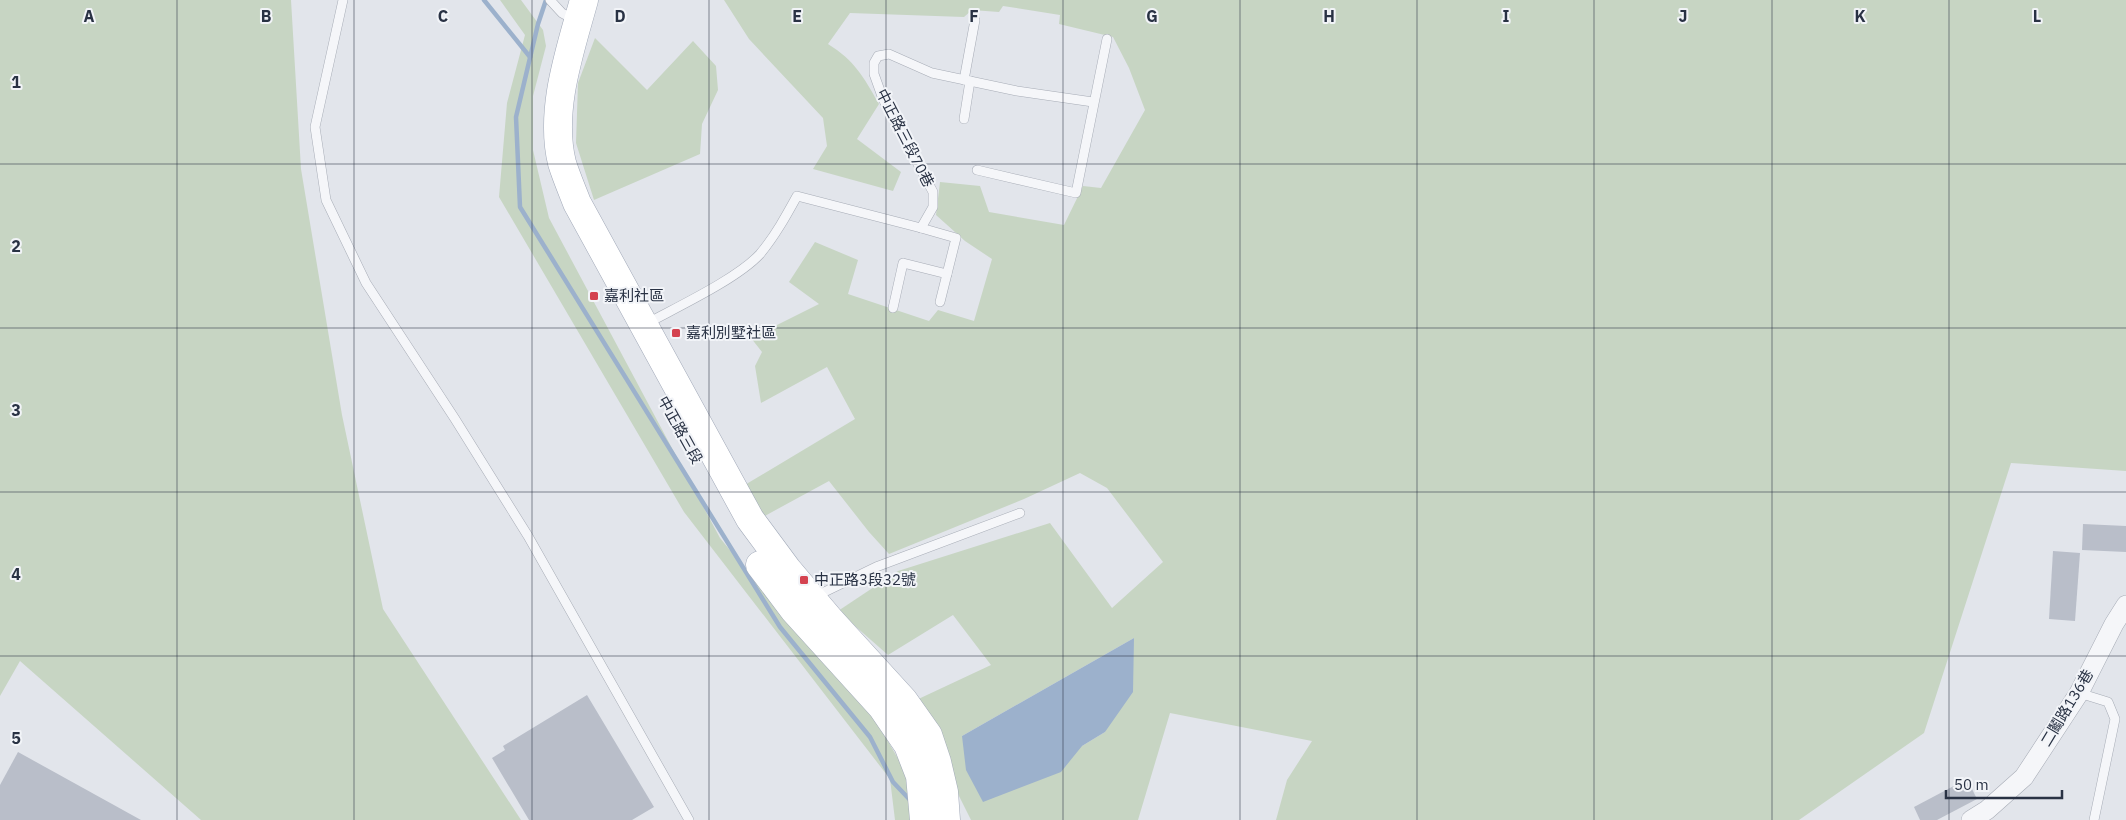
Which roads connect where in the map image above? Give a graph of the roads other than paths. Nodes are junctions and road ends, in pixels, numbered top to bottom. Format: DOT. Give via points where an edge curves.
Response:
graph roads {
  1 [pos="343,0"];
  2 [pos="568,7"];
  3 [pos="976,20"];
  4 [pos="1107,39"];
  5 [pos="967,81"];
  6 [pos="1093,102"];
  7 [pos="964,119"];
  8 [pos="977,170"];
  9 [pos="921,228"];
  10 [pos="947,274"];
  11 [pos="940,302"];
  12 [pos="893,308"];
  13 [pos="644,326"];
  14 [pos="1020,513"];
  15 [pos="811,598"];
  16 [pos="2126,605"];
  17 [pos="2120,625"];
  18 [pos="2079,693"];
  19 [pos="935,819"];
  20 [pos="689,820"];
  21 [pos="1971,820"];
  22 [pos="2094,820"];
  1 -- 20 [label="lane" via="315,127 326,200 366,283 528,536"];
  2 -- 13 [label="main road, 中正路三段" via="558,133 562,163 577,203"];
  2 -- 19 [label="main road, 中正路三段" via="542,95 540,134 547,172 559,208 738,535 794,610 882,707 908,745"];
  3 -- 5 [label="lane"];
  4 -- 6 [label="lane"];
  5 -- 6 [label="lane, 中正路三段70巷"];
  5 -- 7 [label="lane"];
  5 -- 9 [label="lane, 中正路三段70巷" via="932,73 889,54 878,56 874,63 874,74 883,99 933,192 932,207"];
  6 -- 8 [label="lane" via="1076,193"];
  9 -- 10 [label="lane" via="956,238"];
  9 -- 13 [label="lane" via="797,196 759,255 710,289"];
  10 -- 11 [label="lane"];
  10 -- 12 [label="lane" via="903,263"];
  13 -- 15 [label="main road, 中正路三段" via="750,519"];
  14 -- 15 [label="lane" via="876,567"];
  15 -- 19 [label="main road, 中正路三段" via="904,701 928,735 944,792"];
  16 -- 17 [label="street, 二鬮路136巷"];
  17 -- 18 [label="street, 二鬮路136巷"];
  18 -- 21 [label="street, 二鬮路136巷" via="2024,778"];
  18 -- 22 [label="lane" via="2108,702 2115,719"];
}
